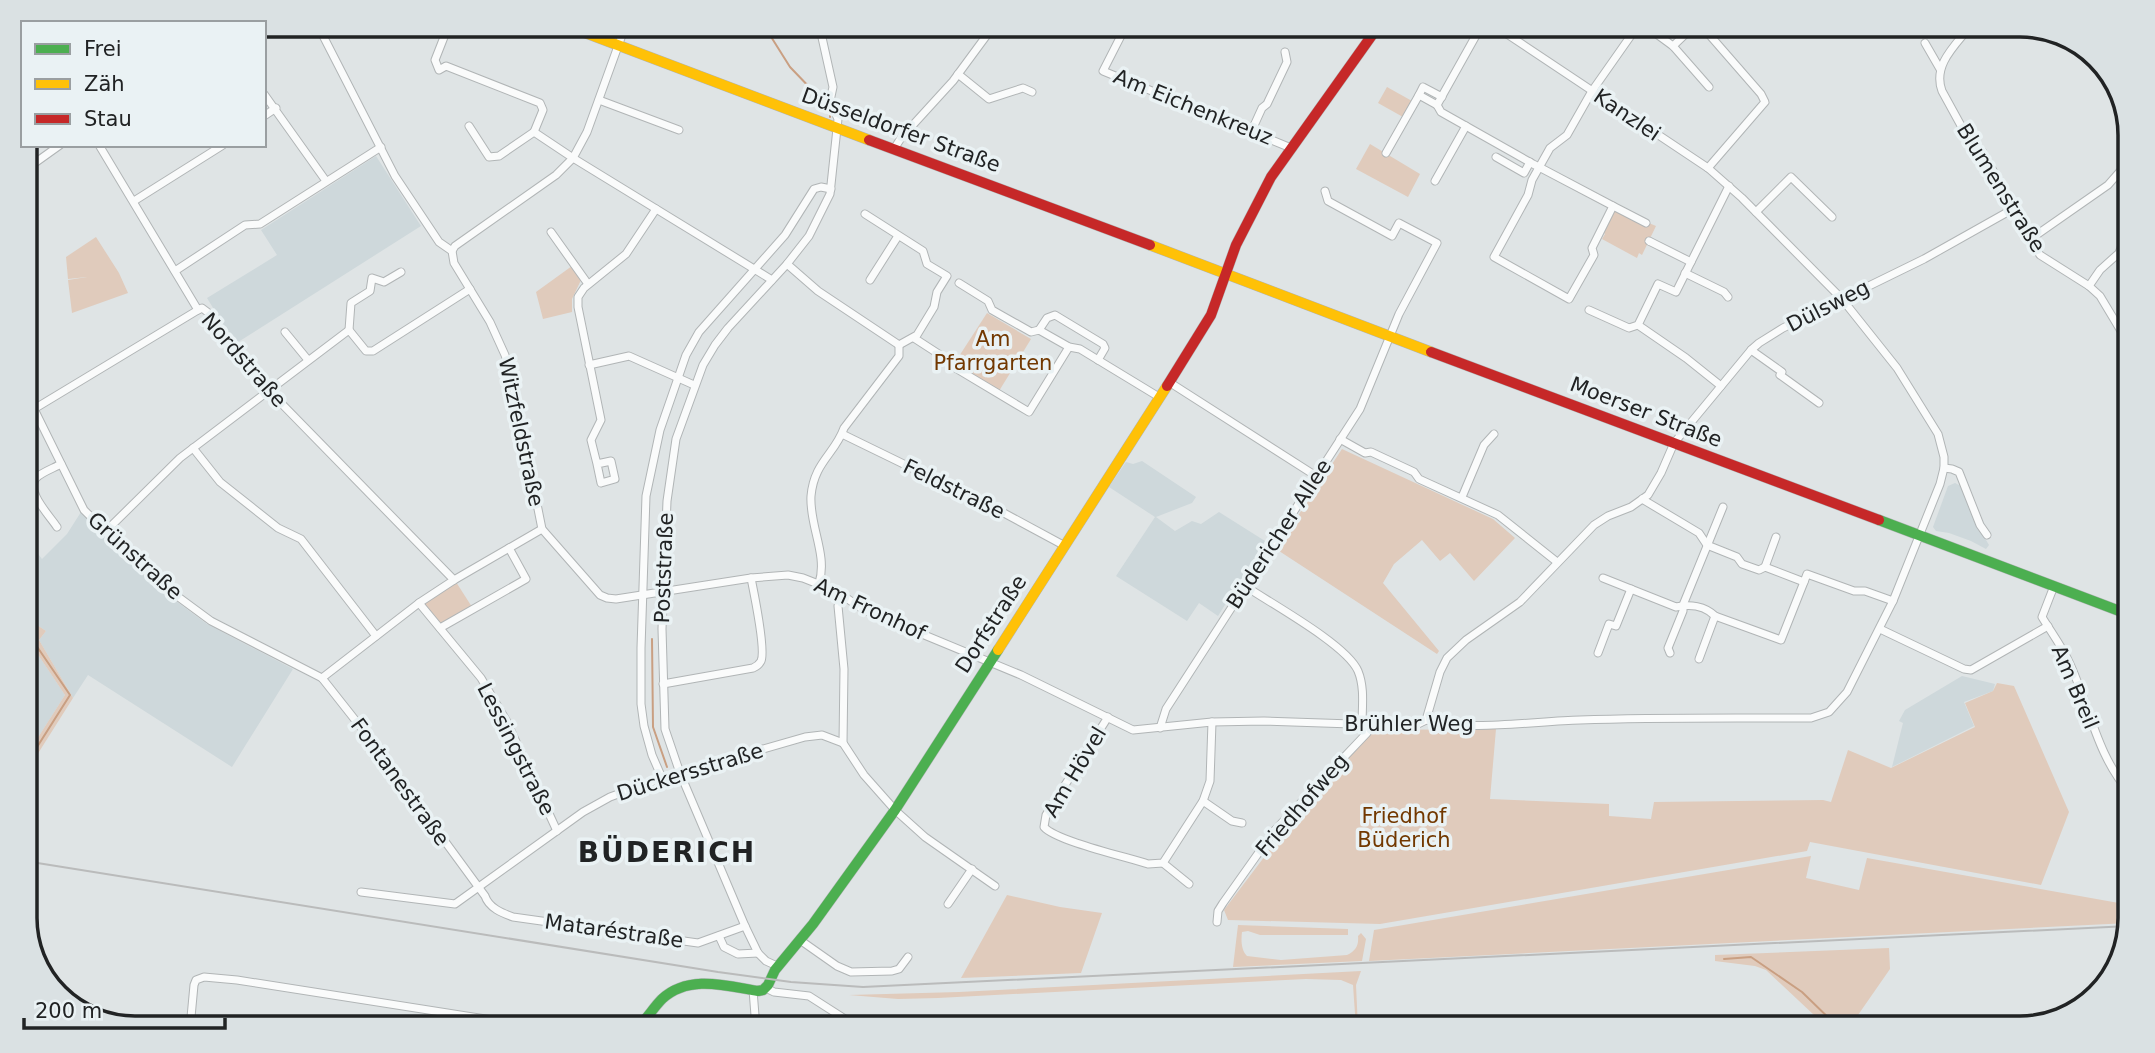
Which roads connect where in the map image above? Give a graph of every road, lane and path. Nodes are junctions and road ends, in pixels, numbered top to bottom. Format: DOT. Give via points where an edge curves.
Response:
graph roads {
  1 [pos="324,37"];
  2 [pos="444,37"];
  3 [pos="595,37"];
  4 [pos="621,37"];
  5 [pos="822,37"];
  6 [pos="985,37"];
  7 [pos="1121,37"];
  8 [pos="1371,37"];
  9 [pos="1475,37"];
  10 [pos="1511,37"];
  11 [pos="1631,37"];
  12 [pos="1660,37"];
  13 [pos="1683,37"];
  14 [pos="1710,37"];
  15 [pos="1962,37"];
  16 [pos="1925,43"];
  17 [pos="618,46"];
  18 [pos="1673,46"];
  19 [pos="1285,52"];
  20 [pos="1940,69"];
  21 [pos="958,74"];
  22 [pos="1709,86"];
  23 [pos="1592,91"];
  24 [pos="1032,92"];
  25 [pos="1419,95"];
  26 [pos="266,96"];
  27 [pos="1442,97"];
  28 [pos="599,100"];
  29 [pos="1437,105"];
  30 [pos="276,108"];
  31 [pos="266,115"];
  32 [pos="469,126"];
  33 [pos="1466,126"];
  34 [pos="838,127"];
  35 [pos="679,130"];
  36 [pos="1252,130"];
  37 [pos="534,132"];
  38 [pos="57,147"];
  39 [pos="100,147"];
  40 [pos="220,147"];
  41 [pos="381,147"];
  42 [pos="1291,148"];
  43 [pos="894,149"];
  44 [pos="1386,153"];
  45 [pos="1496,157"];
  46 [pos="573,158"];
  47 [pos="37,161"];
  48 [pos="1530,162"];
  49 [pos="1539,167"];
  50 [pos="1708,168"];
  51 [pos="2118,174"];
  52 [pos="326,181"];
  53 [pos="1435,181"];
  54 [pos="1729,186"];
  55 [pos="831,189"];
  56 [pos="1325,191"];
  57 [pos="134,201"];
  58 [pos="1614,206"];
  59 [pos="656,209"];
  60 [pos="2012,209"];
  61 [pos="1756,212"];
  62 [pos="865,214"];
  63 [pos="1832,217"];
  64 [pos="1646,223"];
  65 [pos="551,232"];
  66 [pos="898,236"];
  67 [pos="2029,240"];
  68 [pos="1648,241"];
  69 [pos="452,251"];
  70 [pos="2118,254"];
  71 [pos="1691,262"];
  72 [pos="787,264"];
  73 [pos="754,269"];
  74 [pos="175,271"];
  75 [pos="401,271"];
  76 [pos="1225,273"];
  77 [pos="1685,273"];
  78 [pos="772,280"];
  79 [pos="870,280"];
  80 [pos="959,283"];
  81 [pos="588,284"];
  82 [pos="2090,286"];
  83 [pos="470,289"];
  84 [pos="1728,297"];
  85 [pos="1842,299"];
  86 [pos="198,310"];
  87 [pos="1589,310"];
  88 [pos="1638,325"];
  89 [pos="2118,326"];
  90 [pos="349,330"];
  91 [pos="1039,330"];
  92 [pos="285,332"];
  93 [pos="1390,335"];
  94 [pos="914,338"];
  95 [pos="900,345"];
  96 [pos="1069,347"];
  97 [pos="1751,350"];
  98 [pos="307,360"];
  99 [pos="1098,360"];
  100 [pos="590,365"];
  101 [pos="677,379"];
  102 [pos="1169,382"];
  103 [pos="694,386"];
  104 [pos="1721,386"];
  105 [pos="268,390"];
  106 [pos="1160,397"];
  107 [pos="1819,404"];
  108 [pos="37,407"];
  109 [pos="37,415"];
  110 [pos="842,434"];
  111 [pos="1494,434"];
  112 [pos="1340,439"];
  113 [pos="1674,443"];
  114 [pos="193,448"];
  115 [pos="61,464"];
  116 [pos="597,464"];
  117 [pos="1944,468"];
  118 [pos="1316,476"];
  119 [pos="37,477"];
  120 [pos="37,498"];
  121 [pos="1462,498"];
  122 [pos="1642,499"];
  123 [pos="1723,507"];
  124 [pos="57,527"];
  125 [pos="542,529"];
  126 [pos="106,532"];
  127 [pos="1699,533"];
  128 [pos="1712,533"];
  129 [pos="1920,535"];
  130 [pos="1987,536"];
  131 [pos="1776,537"];
  132 [pos="1707,545"];
  133 [pos="1065,546"];
  134 [pos="509,548"];
  135 [pos="1557,562"];
  136 [pos="1765,567"];
  137 [pos="751,578"];
  138 [pos="1603,578"];
  139 [pos="454,580"];
  140 [pos="1804,582"];
  141 [pos="819,583"];
  142 [pos="1245,586"];
  143 [pos="2054,586"];
  144 [pos="1631,589"];
  145 [pos="663,592"];
  146 [pos="841,595"];
  147 [pos="641,596"];
  148 [pos="1893,601"];
  149 [pos="419,603"];
  150 [pos="1683,605"];
  151 [pos="2118,610"];
  152 [pos="1716,616"];
  153 [pos="2048,626"];
  154 [pos="440,628"];
  155 [pos="1880,629"];
  156 [pos="376,636"];
  157 [pos="1598,653"];
  158 [pos="1670,653"];
  159 [pos="1699,659"];
  160 [pos="989,663"];
  161 [pos="322,678"];
  162 [pos="663,684"];
  163 [pos="1108,717"];
  164 [pos="1426,720"];
  165 [pos="1212,722"];
  166 [pos="1364,725"];
  167 [pos="1160,728"];
  168 [pos="843,743"];
  169 [pos="680,773"];
  170 [pos="662,778"];
  171 [pos="2118,779"];
  172 [pos="1203,801"];
  173 [pos="895,810"];
  174 [pos="1242,823"];
  175 [pos="557,831"];
  176 [pos="1163,863"];
  177 [pos="972,869"];
  178 [pos="1189,884"];
  179 [pos="995,886"];
  180 [pos="477,887"];
  181 [pos="361,892"];
  182 [pos="948,904"];
  183 [pos="1217,922"];
  184 [pos="745,926"];
  185 [pos="719,936"];
  186 [pos="800,940"];
  187 [pos="758,953"];
  188 [pos="908,957"];
  189 [pos="777,967"];
  190 [pos="767,985"];
  191 [pos="753,990"];
  192 [pos="191,1016"];
  193 [pos="464,1016"];
  194 [pos="650,1016"];
  195 [pos="755,1016"];
  196 [pos="840,1016"];
  1 -- 41 [label="street, Witzfeldstraße"];
  2 -- 37 [label="street" via="435,60 439,70 446,66 540,103 543,110"];
  3 -- 17 [label="main road, Düsseldorfer Straße"];
  4 -- 17 [label="street"];
  5 -- 34 [label="street, Poststraße"];
  6 -- 21 [label="street"];
  7 -- 36 [label="street, Am Eichenkreuz" via="1104,71"];
  8 -- 42 [label="main road, Dorfstraße"];
  9 -- 27 [label="street"];
  10 -- 23 [label="street, Kanzlei"];
  11 -- 23 [label="street"];
  12 -- 18 [label="street"];
  13 -- 18 [label="street"];
  14 -- 50 [label="street" via="1765,102"];
  15 -- 20 [label="street"];
  16 -- 20 [label="street, Blumenstraße"];
  17 -- 28 [label="street"];
  17 -- 34 [label="main road, Düsseldorfer Straße"];
  18 -- 22 [label="street"];
  19 -- 36 [label="street" via="1287,62"];
  20 -- 60 [label="street, Blumenstraße" via="1942,91 1970,142 1982,151"];
  21 -- 24 [label="street" via="989,99 1023,89"];
  21 -- 43 [label="street"];
  23 -- 49 [label="street" via="1567,135 1550,148"];
  23 -- 50 [label="street, Kanzlei"];
  25 -- 27 [label="street" via="1423,87"];
  25 -- 29 [label="street"];
  25 -- 44 [label="street"];
  26 -- 30 [label="street"];
  27 -- 29 [label="street"];
  28 -- 35 [label="street"];
  28 -- 46 [label="street"];
  29 -- 33 [label="street"];
  30 -- 31 [label="street"];
  30 -- 52 [label="street"];
  32 -- 37 [label="street" via="489,157 499,156"];
  33 -- 48 [label="street"];
  33 -- 53 [label="street"];
  34 -- 43 [label="main road, Düsseldorfer Straße"];
  34 -- 55 [label="street, Poststraße"];
  36 -- 42 [label="street, Am Eichenkreuz"];
  37 -- 46 [label="street"];
  38 -- 47 [label="street"];
  39 -- 57 [label="street, Nordstraße"];
  40 -- 57 [label="street"];
  41 -- 52 [label="street"];
  41 -- 69 [label="street, Witzfeldstraße" via="439,242"];
  42 -- 76 [label="main road, Dorfstraße" via="1271,177"];
  43 -- 76 [label="main road, Düsseldorfer Straße"];
  45 -- 48 [label="street" via="1524,173"];
  46 -- 59 [label="street"];
  46 -- 69 [label="street"];
  48 -- 49 [label="street"];
  49 -- 58 [label="street"];
  49 -- 58 [label="street" via="1494,257 1569,299"];
  50 -- 54 [label="street, Kanzlei"];
  51 -- 67 [label="street"];
  52 -- 74 [label="street" via="260,224 245,225"];
  54 -- 61 [label="street, Kanzlei"];
  54 -- 71 [label="street"];
  55 -- 72 [label="street, Poststraße" via="809,236"];
  55 -- 73 [label="street, Poststraße" via="814,189 785,235"];
  56 -- 93 [label="street, Büdericher Allee" via="1328,201 1392,236 1399,223 1437,243"];
  57 -- 74 [label="street, Nordstraße"];
  58 -- 64 [label="street"];
  59 -- 73 [label="street"];
  59 -- 81 [label="street" via="626,254"];
  60 -- 67 [label="street, Blumenstraße"];
  60 -- 85 [label="street, Dülsweg"];
  61 -- 63 [label="street" via="1791,177"];
  61 -- 85 [label="street, Kanzlei"];
  62 -- 66 [label="street"];
  65 -- 81 [label="street"];
  66 -- 79 [label="street"];
  66 -- 94 [label="street" via="923,251 927,264 947,276"];
  67 -- 82 [label="street, Blumenstraße" via="2040,255"];
  68 -- 71 [label="street"];
  69 -- 83 [label="street, Witzfeldstraße"];
  70 -- 82 [label="street"];
  71 -- 77 [label="street"];
  72 -- 78 [label="street, Poststraße"];
  72 -- 95 [label="street" via="818,291"];
  73 -- 78 [label="street"];
  73 -- 101 [label="street, Poststraße" via="699,332"];
  74 -- 86 [label="street, Nordstraße"];
  75 -- 90 [label="street" via="384,282 372,278 370,291 351,303"];
  76 -- 93 [label="main road, Moerser Straße"];
  76 -- 102 [label="main road, Dorfstraße" via="1211,315"];
  77 -- 84 [label="street"];
  77 -- 88 [label="street" via="1676,292 1658,284"];
  78 -- 103 [label="street, Poststraße" via="715,345"];
  80 -- 91 [label="street" via="1006,319 1031,332"];
  81 -- 100 [label="street" via="578,297 578,307"];
  82 -- 89 [label="street, Blumenstraße"];
  83 -- 90 [label="street" via="373,351 366,351"];
  83 -- 125 [label="street, Witzfeldstraße" via="498,337 511,374"];
  85 -- 97 [label="street, Dülsweg" via="1783,328"];
  85 -- 117 [label="street, Kanzlei" via="1917,399 1938,434"];
  86 -- 105 [label="street, Nordstraße" via="210,314 236,357"];
  86 -- 108 [label="street"];
  87 -- 88 [label="street" via="1629,328"];
  88 -- 104 [label="street"];
  90 -- 98 [label="street"];
  91 -- 96 [label="street"];
  91 -- 99 [label="street" via="1055,315 1103,344"];
  92 -- 98 [label="street"];
  93 -- 112 [label="street, Büdericher Allee" via="1367,395"];
  93 -- 113 [label="main road, Moerser Straße"];
  94 -- 95 [label="street"];
  94 -- 96 [label="street" via="1029,412"];
  95 -- 110 [label="street" via="899,356"];
  96 -- 99 [label="street"];
  97 -- 104 [label="street, Dülsweg"];
  97 -- 107 [label="street"];
  98 -- 105 [label="street"];
  99 -- 106 [label="street"];
  100 -- 101 [label="street" via="629,356"];
  100 -- 116 [label="street" via="601,420 591,440"];
  101 -- 103 [label="street"];
  101 -- 147 [label="street, Poststraße" via="646,496"];
  102 -- 106 [label="main road, Dorfstraße"];
  102 -- 118 [label="street"];
  103 -- 145 [label="street, Poststraße" via="676,439 667,501"];
  104 -- 113 [label="street, Dülsweg"];
  105 -- 114 [label="street"];
  105 -- 139 [label="street, Nordstraße"];
  106 -- 133 [label="main road, Dorfstraße"];
  109 -- 115 [label="street, Grünstraße"];
  110 -- 133 [label="street, Feldstraße"];
  110 -- 141 [label="street" via="821,463 811,499 822,569"];
  111 -- 121 [label="street" via="1484,445"];
  112 -- 118 [label="street, Büdericher Allee"];
  112 -- 121 [label="street"];
  113 -- 122 [label="street, Dülsweg" via="1654,486"];
  113 -- 129 [label="main road, Moerser Straße"];
  114 -- 126 [label="street"];
  114 -- 156 [label="street" via="220,482 278,528 301,539"];
  115 -- 119 [label="street"];
  115 -- 126 [label="street, Grünstraße" via="84,510"];
  117 -- 129 [label="street, Kanzlei"];
  117 -- 130 [label="street" via="1959,472"];
  118 -- 142 [label="street, Büdericher Allee"];
  120 -- 124 [label="street"];
  121 -- 135 [label="street" via="1498,515"];
  122 -- 127 [label="street"];
  122 -- 135 [label="street" via="1594,525"];
  123 -- 128 [label="street"];
  125 -- 134 [label="street"];
  125 -- 147 [label="street, Witzfeldstraße" via="600,595 616,599"];
  126 -- 161 [label="street, Grünstraße" via="154,579 211,621"];
  127 -- 128 [label="street"];
  127 -- 132 [label="street"];
  128 -- 132 [label="street"];
  129 -- 143 [label="main road, Moerser Straße"];
  129 -- 148 [label="street, Brühler Weg"];
  131 -- 136 [label="street"];
  132 -- 136 [label="street" via="1737,556 1742,564 1759,570"];
  132 -- 150 [label="street"];
  133 -- 160 [label="main road, Dorfstraße"];
  134 -- 139 [label="street"];
  134 -- 154 [label="street" via="526,579"];
  135 -- 164 [label="street" via="1520,602 1447,658"];
  136 -- 140 [label="street"];
  137 -- 141 [label="street, Am Fronhof" via="788,575"];
  137 -- 145 [label="street, Am Fronhof"];
  137 -- 162 [label="street" via="762,645 759,665"];
  138 -- 144 [label="street"];
  139 -- 149 [label="street"];
  140 -- 148 [label="street" via="1807,574"];
  140 -- 152 [label="street" via="1781,640"];
  141 -- 146 [label="street, Am Fronhof"];
  142 -- 166 [label="street" via="1347,655 1359,673"];
  142 -- 167 [label="street, Büdericher Allee" via="1166,709"];
  143 -- 151 [label="main road, Moerser Straße"];
  143 -- 153 [label="street, Am Breil" via="2042,617"];
  144 -- 150 [label="street" via="1676,607"];
  144 -- 157 [label="street" via="1616,626 1609,624"];
  145 -- 147 [label="street, Witzfeldstraße"];
  145 -- 162 [label="street, Poststraße"];
  146 -- 160 [label="street, Am Fronhof" via="864,610"];
  146 -- 168 [label="street"];
  147 -- 170 [label="street, Poststraße" via="641,704"];
  148 -- 155 [label="street, Brühler Weg"];
  149 -- 154 [label="street, Lessingstraße"];
  149 -- 156 [label="street"];
  150 -- 152 [label="street"];
  150 -- 158 [label="street"];
  152 -- 159 [label="street"];
  153 -- 155 [label="street" via="1971,670"];
  153 -- 171 [label="street, Am Breil" via="2070,663 2102,752"];
  154 -- 175 [label="street, Lessingstraße" via="481,678 500,710"];
  155 -- 164 [label="street, Brühler Weg" via="1847,692 1829,712 1817,717 1485,724"];
  156 -- 161 [label="street"];
  160 -- 163 [label="street, Brühler Weg"];
  160 -- 173 [label="main road, Dorfstraße"];
  161 -- 180 [label="street, Fontanestraße"];
  162 -- 169 [label="street, Poststraße" via="665,729"];
  163 -- 167 [label="street, Brühler Weg" via="1133,730"];
  163 -- 176 [label="street, Am Hövel" via="1046,815 1044,827 1063,838 1148,863"];
  164 -- 166 [label="street, Brühler Weg" via="1416,725"];
  165 -- 166 [label="street, Brühler Weg"];
  165 -- 167 [label="street, Brühler Weg"];
  165 -- 172 [label="street" via="1210,781"];
  166 -- 183 [label="street, Friedhofweg" via="1367,733 1274,831 1223,903"];
  168 -- 169 [label="street, Dückersstraße" via="822,735 805,737"];
  168 -- 173 [label="street"];
  169 -- 170 [label="street, Dückersstraße"];
  169 -- 184 [label="street, Poststraße"];
  170 -- 175 [label="street, Dückersstraße" via="610,797"];
  172 -- 174 [label="street"];
  172 -- 176 [label="street"];
  173 -- 177 [label="street"];
  173 -- 186 [label="main road, Dorfstraße"];
  175 -- 180 [label="street, Dückersstraße"];
  176 -- 178 [label="street, Am Hövel"];
  177 -- 179 [label="street"];
  177 -- 182 [label="street"];
  180 -- 181 [label="street" via="455,904"];
  180 -- 185 [label="street, Mataréstraße" via="503,914 698,943"];
  184 -- 185 [label="street, Mataréstraße"];
  184 -- 187 [label="street, Poststraße"];
  185 -- 187 [label="street" via="724,947 738,954"];
  186 -- 188 [label="street" via="851,972 892,971"];
  186 -- 189 [label="main road, Dorfstraße"];
  187 -- 189 [label="street, Poststraße"];
  189 -- 190 [label="main road, Dorfstraße"];
  190 -- 191 [label="main road" via="761,991"];
  190 -- 196 [label="street" via="774,992 809,996"];
  191 -- 194 [label="main road" via="683,986 663,998"];
  191 -- 195 [label="street"];
  192 -- 193 [label="street" via="194,985 204,977"];
}
